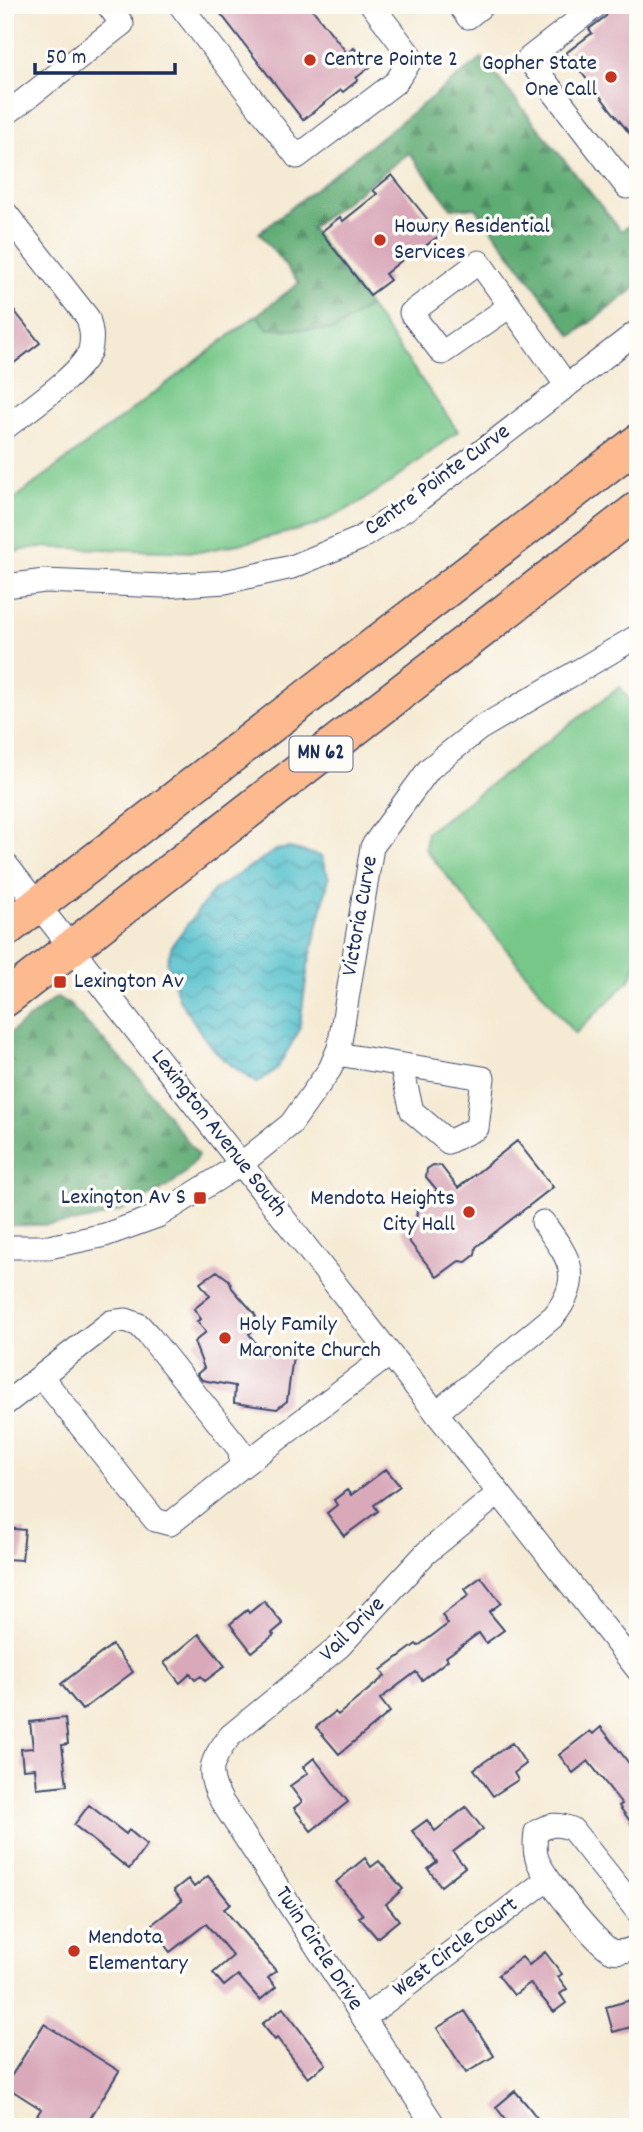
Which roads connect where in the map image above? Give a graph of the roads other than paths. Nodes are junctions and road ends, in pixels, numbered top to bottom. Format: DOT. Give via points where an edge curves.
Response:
graph roads {
  1 [pos="108,5"];
  2 [pos="180,5"];
  3 [pos="372,5"];
  4 [pos="459,5"];
  5 [pos="483,5"];
  6 [pos="597,5"];
  7 [pos="5,115"];
  8 [pos="638,179"];
  9 [pos="5,212"];
  10 [pos="510,306"];
  11 [pos="638,331"];
  12 [pos="567,386"];
  13 [pos="5,428"];
  14 [pos="638,442"];
  15 [pos="638,509"];
  16 [pos="5,586"];
  17 [pos="638,636"];
  18 [pos="5,863"];
  19 [pos="38,905"];
  20 [pos="5,930"];
  21 [pos="71,947"];
  22 [pos="5,999"];
  23 [pos="337,1054"];
  24 [pos="401,1065"];
  25 [pos="241,1164"];
  26 [pos="543,1222"];
  27 [pos="5,1247"];
  28 [pos="390,1353"];
  29 [pos="41,1376"];
  30 [pos="5,1404"];
  31 [pos="436,1413"];
  32 [pos="241,1466"];
  33 [pos="499,1493"];
  34 [pos="638,1670"];
  35 [pos="210,1767"];
  36 [pos="548,1879"];
  37 [pos="638,1912"];
  38 [pos="638,1945"];
  39 [pos="363,2018"];
  40 [pos="435,2127"];
  1 -- 7 [label="street" via="122,23"];
  2 -- 3 [label="street" via="297,157 396,82 412,58"];
  4 -- 5 [label="street" via="468,17"];
  6 -- 8 [label="street" via="528,59 627,187"];
  9 -- 13 [label="street" via="88,318 92,334 81,366"];
  10 -- 12 [label="street"];
  11 -- 12 [label="street, Centre Pointe Curve"];
  12 -- 16 [label="street, Centre Pointe Curve" via="412,505 359,539 292,567 212,583 163,586 45,581"];
  14 -- 19 [label="highway, MN 62"];
  15 -- 21 [label="highway, MN 62"];
  17 -- 23 [label="street, Victoria Curve" via="479,729 429,769 372,847"];
  18 -- 19 [label="street, Lexington Avenue South"];
  19 -- 20 [label="highway, MN 62"];
  19 -- 21 [label="street, Lexington Avenue South"];
  21 -- 22 [label="highway, MN 62"];
  21 -- 25 [label="street, Lexington Avenue South"];
  23 -- 24 [label="street"];
  23 -- 25 [label="street, Victoria Curve" via="291,1124"];
  25 -- 27 [label="street, Victoria Curve" via="158,1216 106,1236 49,1247"];
  25 -- 28 [label="street, Lexington Avenue South"];
  26 -- 31 [label="street" via="568,1258 570,1287 564,1303"];
  28 -- 31 [label="street, Lexington Avenue South"];
  28 -- 32 [label="street"];
  29 -- 30 [label="street"];
  29 -- 32 [label="street" via="155,1520 170,1524"];
  29 -- 32 [label="street" via="111,1322 126,1320 139,1325 240,1450"];
  31 -- 33 [label="street, Lexington Avenue South"];
  33 -- 34 [label="street, Lexington Avenue South"];
  33 -- 35 [label="street, Vail Drive" via="426,1553 340,1646 230,1736"];
  35 -- 39 [label="street, Twin Circle Drive" via="213,1787 222,1802"];
  36 -- 37 [label="street" via="534,1844 537,1832 559,1824 572,1829"];
  36 -- 38 [label="street" via="600,1944 614,1951"];
  36 -- 39 [label="street, West Circle Court"];
  39 -- 40 [label="street, Twin Circle Drive"];
}
